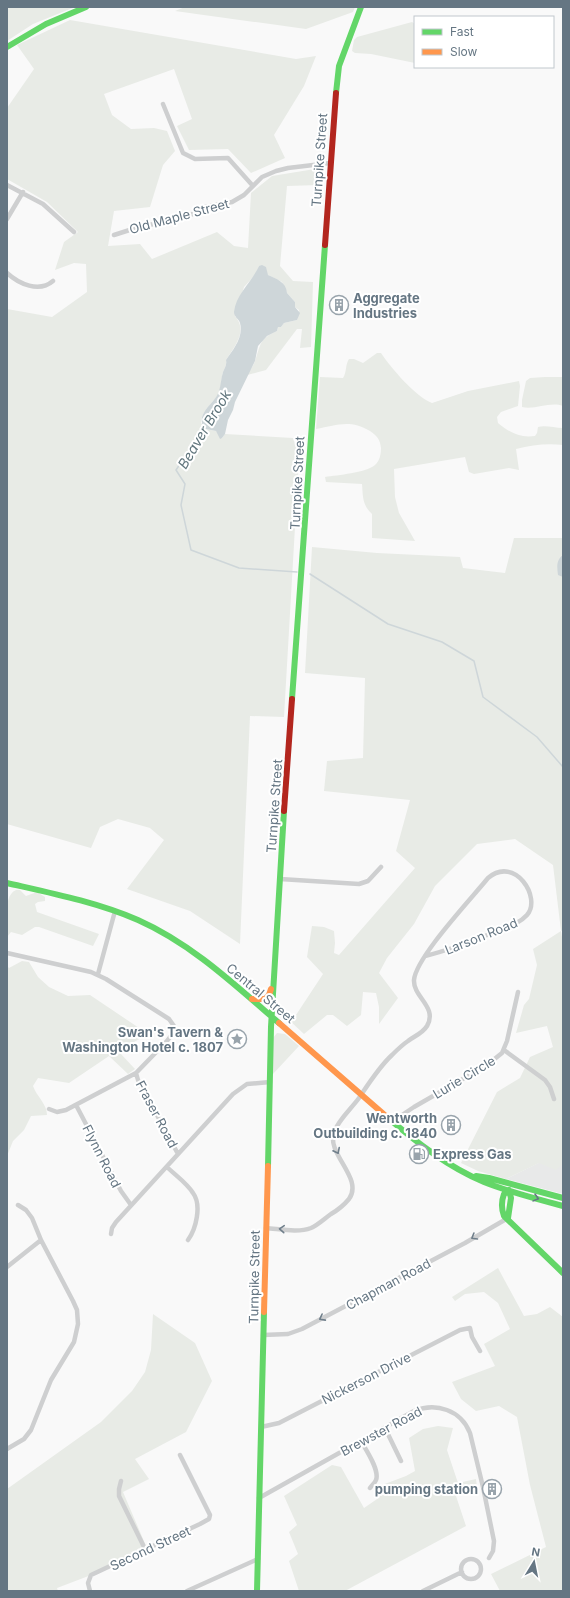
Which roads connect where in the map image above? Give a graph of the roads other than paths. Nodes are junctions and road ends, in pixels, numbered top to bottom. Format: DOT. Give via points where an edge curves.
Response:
graph roads {
  1 [pos="86,7"];
  2 [pos="361,7"];
  3 [pos="7,47"];
  4 [pos="163,104"];
  5 [pos="330,163"];
  6 [pos="7,184"];
  7 [pos="253,186"];
  8 [pos="23,192"];
  9 [pos="7,219"];
  10 [pos="74,232"];
  11 [pos="114,235"];
  12 [pos="7,273"];
  13 [pos="53,281"];
  14 [pos="381,867"];
  15 [pos="280,879"];
  16 [pos="7,883"];
  17 [pos="115,911"];
  18 [pos="7,953"];
  19 [pos="425,956"];
  20 [pos="275,964"];
  21 [pos="98,974"];
  22 [pos="518,992"];
  23 [pos="252,999"];
  24 [pos="272,1016"];
  25 [pos="504,1050"];
  26 [pos="136,1073"];
  27 [pos="270,1082"];
  28 [pos="361,1094"];
  29 [pos="554,1099"];
  30 [pos="76,1105"];
  31 [pos="49,1108"];
  32 [pos="393,1121"];
  33 [pos="178,1154"];
  34 [pos="167,1167"];
  35 [pos="471,1175"];
  36 [pos="511,1184"];
  37 [pos="509,1191"];
  38 [pos="563,1198"];
  39 [pos="18,1205"];
  40 [pos="131,1205"];
  41 [pos="563,1206"];
  42 [pos="508,1218"];
  43 [pos="266,1228"];
  44 [pos="110,1234"];
  45 [pos="41,1240"];
  46 [pos="188,1240"];
  47 [pos="7,1267"];
  48 [pos="563,1273"];
  49 [pos="263,1335"];
  50 [pos="480,1351"];
  51 [pos="261,1427"];
  52 [pos="385,1428"];
  53 [pos="361,1441"];
  54 [pos="7,1449"];
  55 [pos="180,1455"];
  56 [pos="401,1461"];
  57 [pos="121,1482"];
  58 [pos="370,1488"];
  59 [pos="259,1498"];
  60 [pos="145,1549"];
  61 [pos="489,1558"];
  62 [pos="258,1559"];
  63 [pos="462,1572"];
  64 [pos="90,1591"];
  65 [pos="187,1591"];
  66 [pos="257,1591"];
  67 [pos="423,1591"];
  1 -- 3 [label="street" via="46,24"];
  2 -- 5 [label="street, Turnpike Street" via="343,53 338,74"];
  4 -- 7 [label="street" via="183,153 195,159 228,158"];
  5 -- 7 [label="street, Old Maple Street" via="276,171"];
  5 -- 15 [label="street, Turnpike Street"];
  6 -- 8 [label="street"];
  7 -- 11 [label="street, Old Maple Street" via="232,202 205,207 199,212 174,220"];
  8 -- 9 [label="street"];
  8 -- 10 [label="street" via="43,204"];
  12 -- 13 [label="street" via="21,282 37,287 48,286"];
  14 -- 15 [label="street" via="368,881 359,884"];
  15 -- 20 [label="street, Turnpike Street"];
  16 -- 17 [label="street, Central Street" via="79,899"];
  17 -- 21 [label="street"];
  17 -- 23 [label="street, Central Street" via="170,938"];
  18 -- 21 [label="street"];
  19 -- 19 [label="street, Larson Road" via="491,876 512,872 522,880 531,900 526,916 452,950"];
  19 -- 28 [label="street, Larson Road" via="417,969 414,981 428,1007 428,1024 421,1033 391,1056"];
  20 -- 23 [label="street, Turnpike Street" via="268,997 262,1000"];
  20 -- 24 [label="street, Turnpike Street"];
  21 -- 26 [label="street" via="173,1024 172,1035"];
  22 -- 25 [label="street, Lurie Circle"];
  23 -- 24 [label="street, Central Street"];
  24 -- 27 [label="street, Turnpike Street"];
  24 -- 28 [label="street, Central Street"];
  25 -- 29 [label="street" via="545,1080"];
  25 -- 32 [label="street, Lurie Circle" via="491,1062"];
  26 -- 30 [label="street"];
  26 -- 33 [label="street, Fraser Road"];
  27 -- 33 [label="street" via="247,1084 233,1094"];
  27 -- 43 [label="street, Turnpike Street"];
  28 -- 32 [label="street, Central Street"];
  28 -- 43 [label="street, one-way" via="337,1126 333,1140 348,1172 353,1194 342,1207 311,1228"];
  30 -- 31 [label="street" via="62,1112 54,1112"];
  30 -- 40 [label="street, Flynn Road" via="121,1192"];
  32 -- 35 [label="street, Central Street" via="426,1148"];
  33 -- 34 [label="street"];
  34 -- 40 [label="street"];
  34 -- 46 [label="street" via="196,1197 195,1227"];
  35 -- 36 [label="street, Central Street"];
  35 -- 37 [label="street, Central Street"];
  36 -- 37 [label="street"];
  36 -- 38 [label="street, Central Street"];
  37 -- 41 [label="street, Central Street, one-way"];
  37 -- 42 [label="street" via="511,1198"];
  39 -- 45 [label="street" via="29,1213"];
  40 -- 44 [label="street" via="116,1222"];
  42 -- 48 [label="street"];
  42 -- 49 [label="street, Chapman Road, one-way" via="302,1329 288,1334"];
  43 -- 49 [label="street, Turnpike Street"];
  45 -- 47 [label="street"];
  45 -- 54 [label="street" via="73,1301 78,1316 78,1330 73,1344 51,1380 32,1430 24,1439"];
  49 -- 51 [label="street, Turnpike Street"];
  50 -- 51 [label="street, Nickerson Drive" via="470,1328 456,1332 279,1423"];
  51 -- 59 [label="street, Turnpike Street"];
  52 -- 53 [label="street, Brewster Road"];
  52 -- 56 [label="street"];
  52 -- 61 [label="street, Brewster Road" via="427,1407 450,1411 464,1423 472,1443 493,1538 494,1548"];
  53 -- 58 [label="street" via="377,1475"];
  53 -- 59 [label="street, Brewster Road"];
  55 -- 60 [label="street, Second Street" via="210,1517"];
  57 -- 60 [label="street" via="119,1496"];
  59 -- 62 [label="street, Turnpike Street"];
  60 -- 64 [label="street, Second Street" via="91,1575 88,1583"];
  62 -- 65 [label="street"];
  62 -- 66 [label="street, Turnpike Street"];
  63 -- 63 [label="street" via="462,1565 467,1559 473,1559 479,1564 480,1569 476,1576 468,1578"];
  63 -- 67 [label="street"];
}
